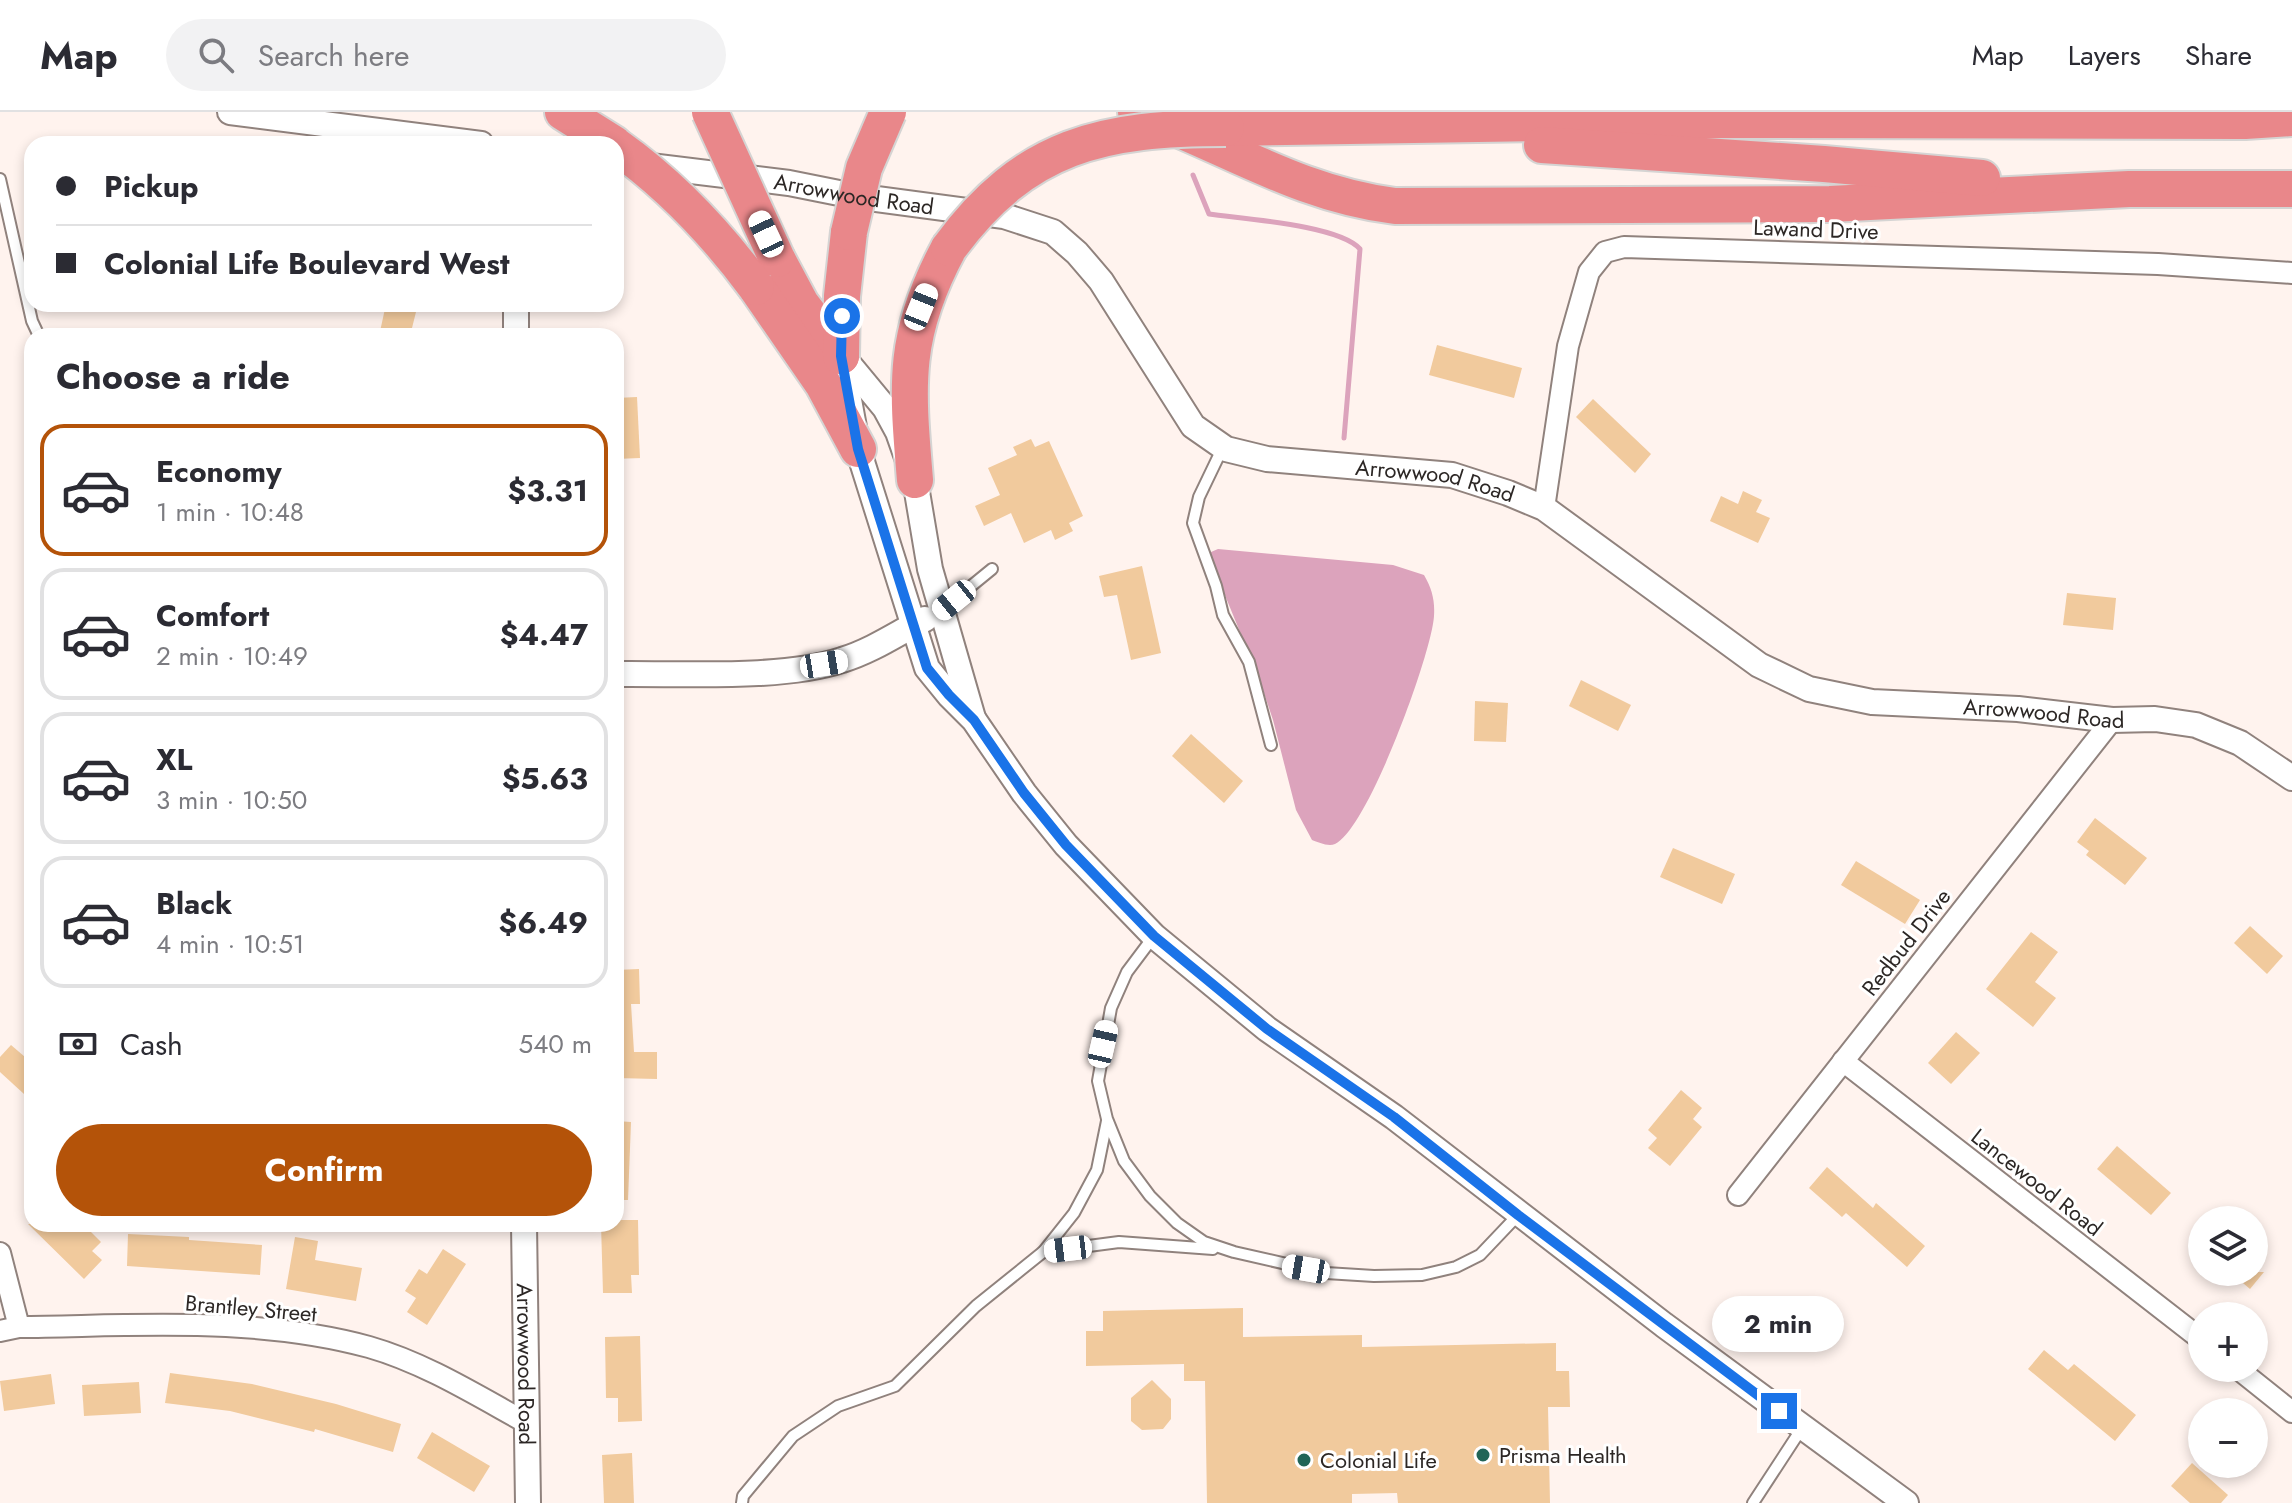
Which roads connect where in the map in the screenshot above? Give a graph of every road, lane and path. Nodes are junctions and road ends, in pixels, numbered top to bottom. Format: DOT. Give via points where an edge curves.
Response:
graph roads {
  1 [pos="230,112"];
  2 [pos="563,112"];
  3 [pos="710,112"];
  4 [pos="888,112"];
  5 [pos="1136,112"];
  6 [pos="2292,118"];
  7 [pos="1289,127"];
  8 [pos="418,136"];
  9 [pos="601,136"];
  10 [pos="624,152"];
  11 [pos="624,163"];
  12 [pos="0,179"];
  13 [pos="2129,189"];
  14 [pos="2292,189"];
  15 [pos="766,273"];
  16 [pos="2292,273"];
  17 [pos="24,286"];
  18 [pos="841,356"];
  19 [pos="1223,447"];
  20 [pos="858,449"];
  21 [pos="915,480"];
  22 [pos="1544,508"];
  23 [pos="992,569"];
  24 [pos="941,611"];
  25 [pos="912,625"];
  26 [pos="624,674"];
  27 [pos="974,720"];
  28 [pos="2112,720"];
  29 [pos="1271,745"];
  30 [pos="2292,778"];
  31 [pos="1154,936"];
  32 [pos="1843,1061"];
  33 [pos="1107,1119"];
  34 [pos="1738,1195"];
  35 [pos="1518,1215"];
  36 [pos="524,1232"];
  37 [pos="1043,1252"];
  38 [pos="1234,1252"];
  39 [pos="0,1253"];
  40 [pos="9,1329"];
  41 [pos="2188,1329"];
  42 [pos="2254,1382"];
  43 [pos="2292,1412"];
  44 [pos="527,1423"];
  45 [pos="1802,1428"];
  46 [pos="528,1503"];
  47 [pos="742,1503"];
  48 [pos="1753,1503"];
  49 [pos="1906,1503"];
  1 -- 8 [label="street"];
  2 -- 9 [label="highway"];
  3 -- 15 [label="highway, bridge"];
  4 -- 18 [label="highway, bridge" via="864,168 849,232"];
  5 -- 13 [label="highway" via="1296,183 1395,206 1830,204"];
  6 -- 7 [label="highway"];
  7 -- 13 [label="highway"];
  7 -- 21 [label="highway, bridge" via="1131,132 1066,149 1034,165 983,205 949,248 921,307 909,373"];
  10 -- 15 [label="highway, bridge" via="685,202 728,249"];
  11 -- 19 [label="street, Arrowwood Road" via="1004,216 1053,232 1101,281 1193,426"];
  12 -- 17 [label="lane"];
  13 -- 14 [label="highway"];
  15 -- 18 [label="highway" via="801,304"];
  15 -- 20 [label="highway"];
  16 -- 22 [label="street, Lawand Drive" via="1785,251 1624,247 1605,252 1589,272 1568,346"];
  18 -- 20 [label="street"];
  18 -- 21 [label="street" via="885,408"];
  19 -- 22 [label="street, Arrowwood Road" via="1267,459 1452,475"];
  19 -- 29 [label="lane" via="1193,523 1223,615 1249,662"];
  20 -- 25 [label="street"];
  21 -- 24 [label="street"];
  22 -- 28 [label="street, Arrowwood Road" via="1759,665 1809,689 1872,702"];
  23 -- 24 [label="lane"];
  24 -- 25 [label="street"];
  24 -- 27 [label="street"];
  25 -- 26 [label="street" via="874,647 818,665"];
  25 -- 27 [label="street" via="927,668"];
  27 -- 31 [label="street" via="1066,845"];
  28 -- 30 [label="street, Arrowwood Road" via="2196,725 2240,743"];
  28 -- 32 [label="street, Redbud Drive"];
  31 -- 33 [label="lane" via="1127,972 1111,1008 1098,1081"];
  31 -- 35 [label="street" via="1267,1029 1394,1117"];
  32 -- 34 [label="street, Redbud Drive"];
  32 -- 41 [label="street, Lancewood Road"];
  33 -- 37 [label="lane" via="1097,1170 1074,1213"];
  33 -- 38 [label="lane" via="1124,1161 1159,1205 1204,1242"];
  35 -- 38 [label="lane" via="1480,1255 1422,1275 1326,1273"];
  35 -- 45 [label="street"];
  36 -- 44 [label="street, Arrowwood Road"];
  37 -- 38 [label="lane" via="1119,1242"];
  37 -- 47 [label="lane" via="976,1306 895,1386 838,1406 793,1436"];
  39 -- 40 [label="street"];
  40 -- 44 [label="street, Brantley Street" via="216,1325 291,1331 369,1347 425,1368"];
  42 -- 43 [label="street"];
  44 -- 46 [label="street, Arrowwood Road"];
  45 -- 48 [label="lane"];
  45 -- 49 [label="street"];
}
